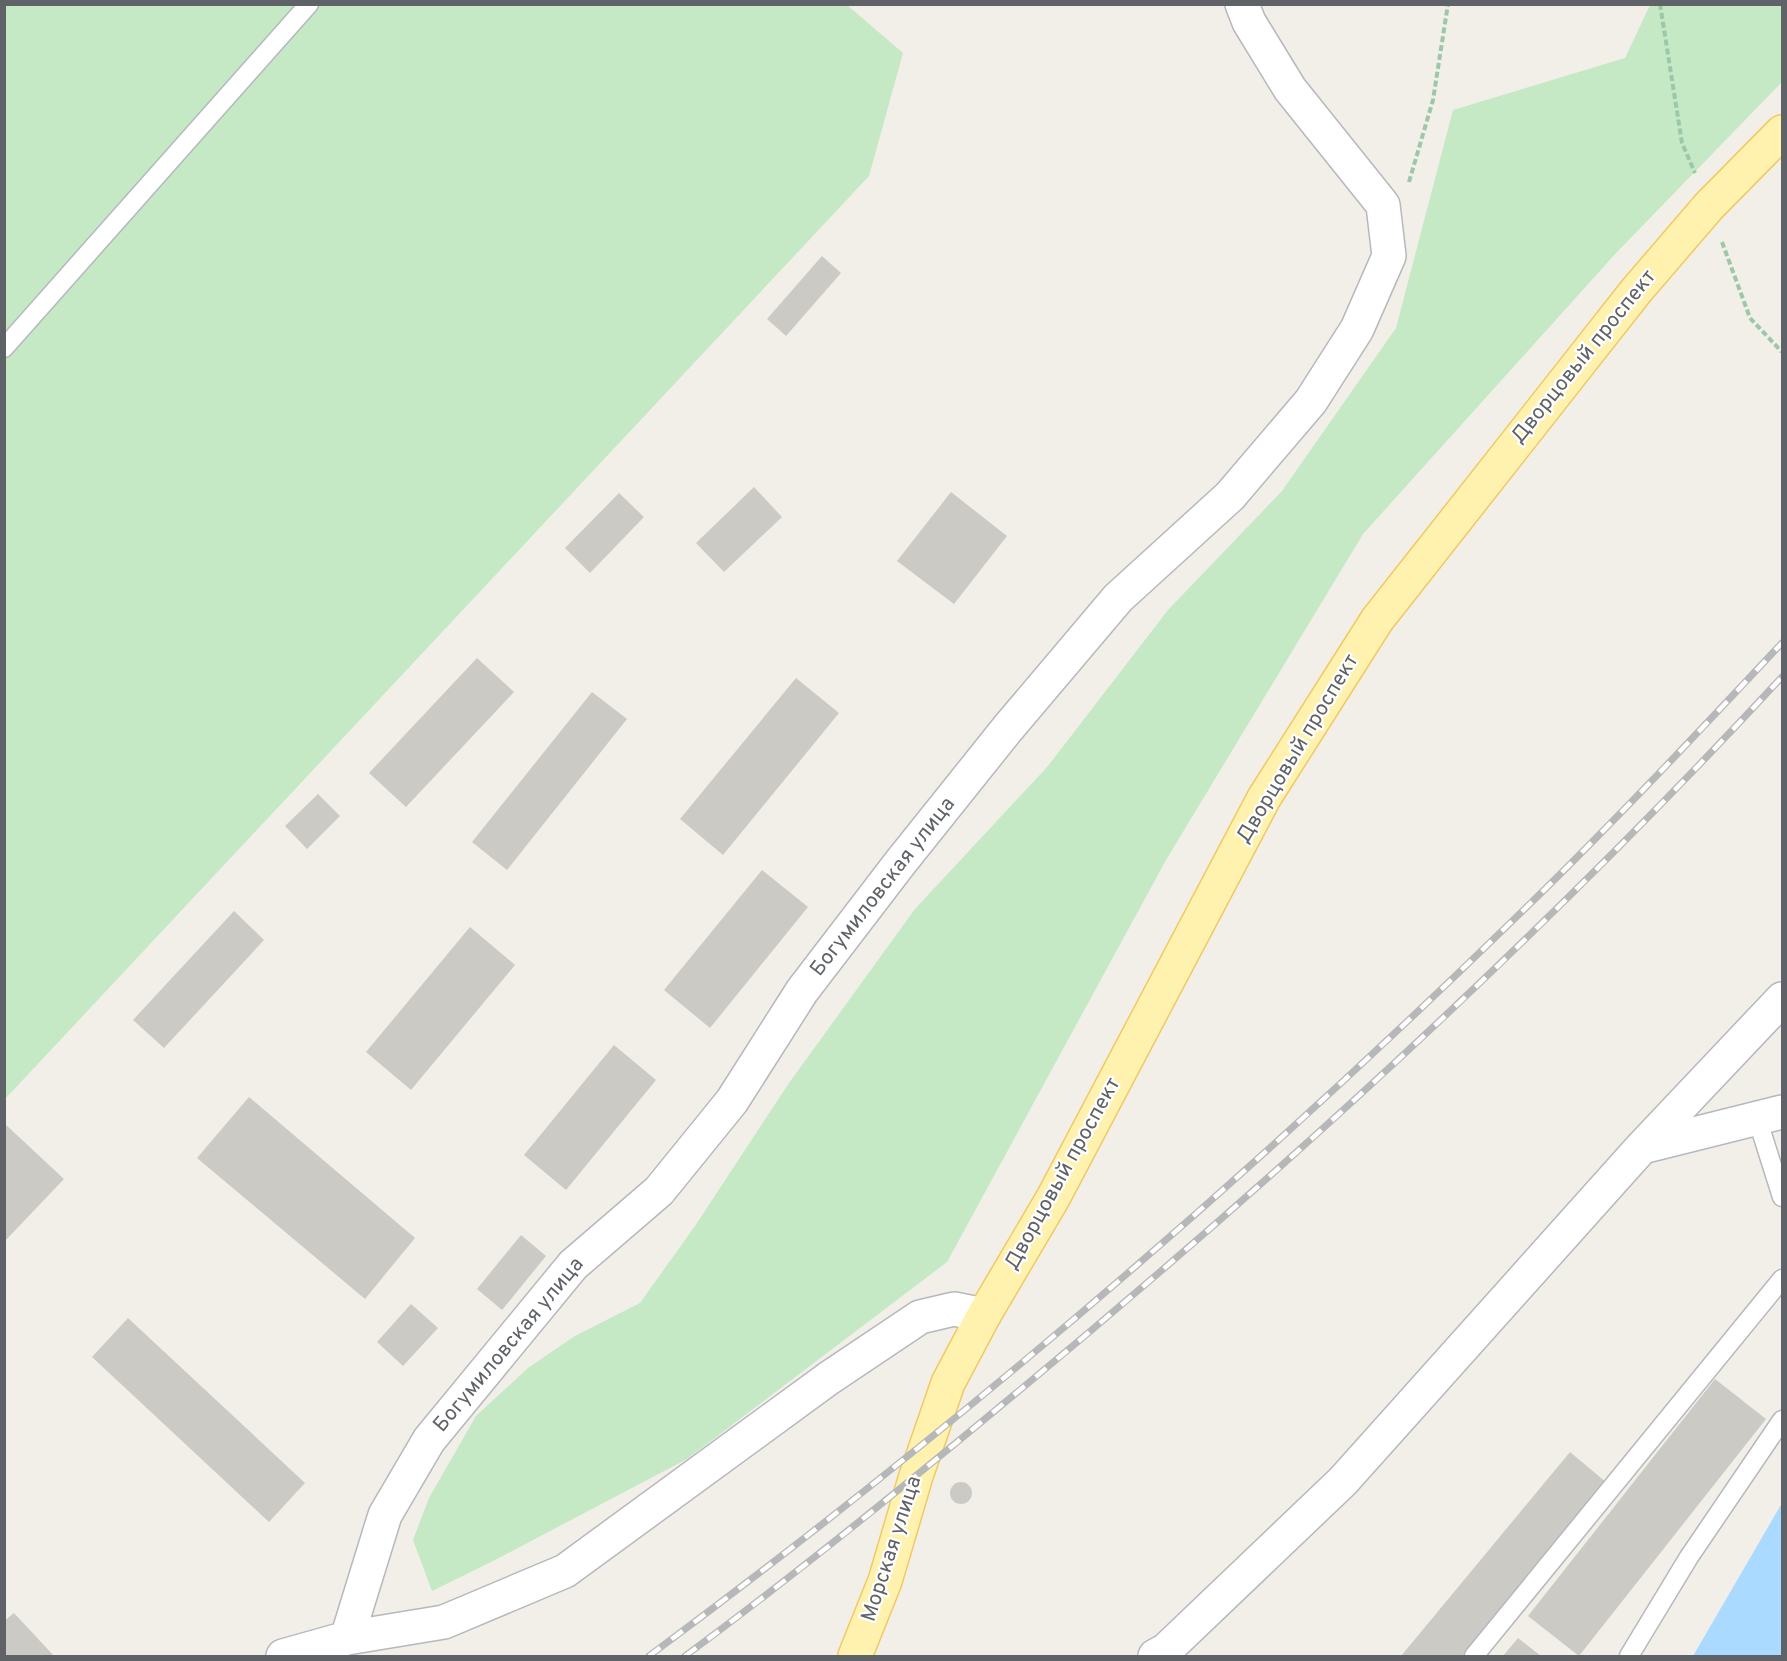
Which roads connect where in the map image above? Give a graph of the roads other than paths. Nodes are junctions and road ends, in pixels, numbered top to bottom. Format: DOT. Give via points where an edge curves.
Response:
graph roads {
  1 [pos="309,4"];
  2 [pos="1242,4"];
  3 [pos="1782,132"];
  4 [pos="4,348"];
  5 [pos="1782,999"];
  6 [pos="1769,1115"];
  7 [pos="1642,1147"];
  8 [pos="1782,1197"];
  9 [pos="1782,1279"];
  10 [pos="984,1315"];
  11 [pos="1782,1420"];
  12 [pos="927,1441"];
  13 [pos="347,1638"];
  14 [pos="283,1656"];
  15 [pos="855,1656"];
  16 [pos="1155,1656"];
  17 [pos="1474,1656"];
  18 [pos="1629,1656"];
  1 -- 4 [label="lane"];
  2 -- 13 [label="street, Богумиловская улица" via="1290,89 1383,205 1389,256 1357,329 1311,400 1230,496 1118,598 1008,728 802,991 732,1101 659,1191 573,1265 429,1440 385,1515"];
  3 -- 10 [label="main road, Дворцовый проспект" via="1709,206 1636,291 1377,620 1264,798 1053,1198"];
  5 -- 7 [label="street"];
  6 -- 7 [label="street"];
  6 -- 8 [label="lane"];
  7 -- 16 [label="street" via="1343,1481 1166,1650"];
  9 -- 17 [label="lane"];
  10 -- 12 [label="main road, Дворцовый проспект" via="948,1383"];
  10 -- 13 [label="street" via="954,1309 920,1317 565,1571 444,1622"];
  11 -- 18 [label="lane" via="1689,1557"];
  12 -- 15 [label="main road, Морская улица" via="885,1581"];
  13 -- 14 [label="street"];
}
